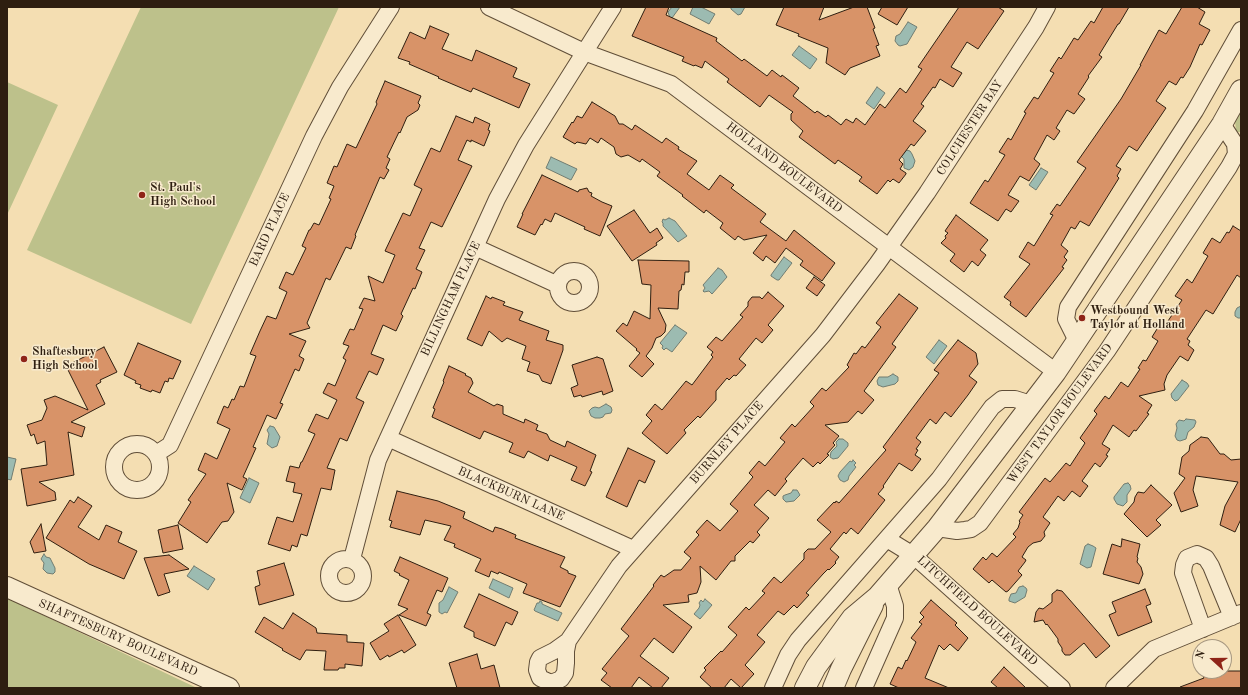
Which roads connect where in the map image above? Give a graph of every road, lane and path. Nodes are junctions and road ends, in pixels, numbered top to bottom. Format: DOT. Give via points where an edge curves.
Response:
graph roads {
  1 [pos="391,7"];
  2 [pos="489,7"];
  3 [pos="613,7"];
  4 [pos="1048,7"];
  5 [pos="1241,30"];
  6 [pos="584,52"];
  7 [pos="1241,90"];
  8 [pos="1222,124"];
  9 [pos="475,247"];
  10 [pos="889,247"];
  11 [pos="558,285"];
  12 [pos="1077,341"];
  13 [pos="1056,372"];
  14 [pos="1032,404"];
  15 [pos="388,438"];
  16 [pos="156,454"];
  17 [pos="937,528"];
  18 [pos="887,540"];
  19 [pos="633,549"];
  20 [pos="913,555"];
  21 [pos="352,560"];
  22 [pos="7,588"];
  23 [pos="882,590"];
  24 [pos="1236,615"];
  25 [pos="1203,629"];
  26 [pos="568,641"];
  27 [pos="229,688"];
  28 [pos="773,688"];
  29 [pos="804,688"];
  30 [pos="833,688"];
  31 [pos="864,688"];
  32 [pos="1062,688"];
  33 [pos="1114,688"];
  1 -- 16 [label="street, BARD PLACE" via="340,87 314,136 170,445"];
  2 -- 6 [label="street, HOLLAND BOULEVARD"];
  3 -- 6 [label="street"];
  4 -- 10 [label="street, COLCHESTER BAY"];
  5 -- 12 [label="street" via="1195,111 1068,306 1066,319"];
  6 -- 9 [label="street, BILLINGHAM PLACE" via="526,145"];
  6 -- 10 [label="street, HOLLAND BOULEVARD" via="671,84"];
  7 -- 8 [label="street"];
  8 -- 12 [label="street"];
  8 -- 17 [label="street, WEST TAYLOR BOULEVARD" via="1235,144 1236,154 1107,351 980,523 971,529 957,531"];
  9 -- 11 [label="street"];
  9 -- 15 [label="street, BILLINGHAM PLACE"];
  10 -- 13 [label="street, HOLLAND BOULEVARD"];
  10 -- 19 [label="street, BURNLEY PLACE" via="823,335"];
  12 -- 13 [label="street"];
  13 -- 14 [label="street"];
  14 -- 17 [label="street"];
  14 -- 18 [label="street" via="1016,399 1002,399 992,408 939,479"];
  15 -- 19 [label="street, BLACKBURN LANE"];
  15 -- 21 [label="street, BILLINGHAM PLACE" via="378,460"];
  17 -- 20 [label="street"];
  18 -- 20 [label="street, LITCHFIELD BOULEVARD"];
  18 -- 28 [label="street" via="798,640"];
  19 -- 26 [label="street, BURNLEY PLACE"];
  20 -- 23 [label="street"];
  20 -- 32 [label="street, LITCHFIELD BOULEVARD"];
  22 -- 27 [label="street, SHAFTESBURY BOULEVARD"];
  23 -- 29 [label="street" via="852,618"];
  23 -- 30 [label="street"];
  23 -- 31 [label="street" via="895,606 895,618"];
  24 -- 25 [label="street"];
  24 -- 25 [label="street" via="1206,558 1197,554 1187,558 1183,573"];
  25 -- 33 [label="street" via="1154,649"];
}
